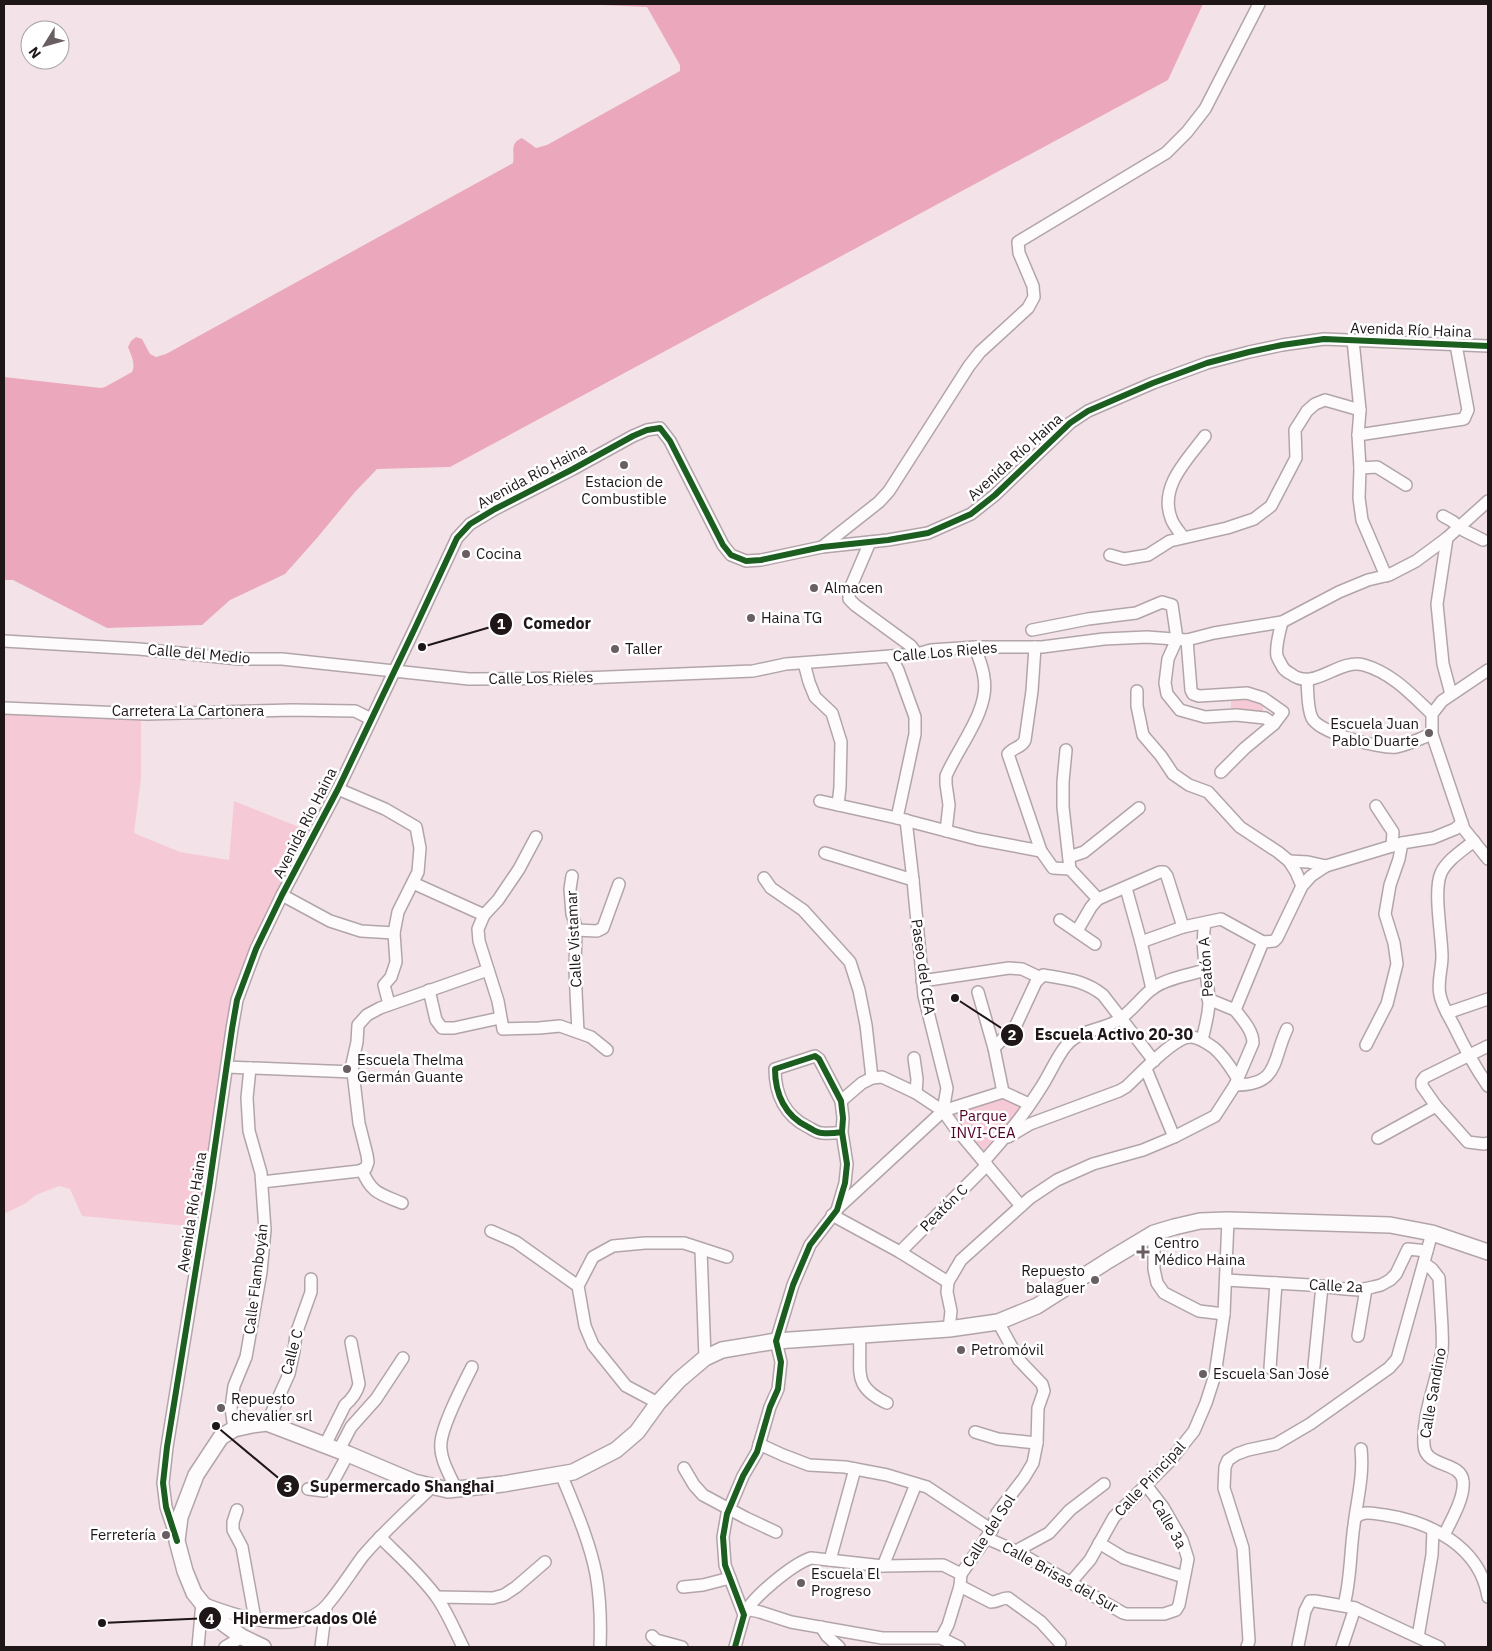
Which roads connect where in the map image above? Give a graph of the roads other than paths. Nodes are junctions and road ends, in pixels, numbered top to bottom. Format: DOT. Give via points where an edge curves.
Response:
graph roads {
  1 [pos="1259,4"];
  2 [pos="1353,340"];
  3 [pos="1456,345"];
  4 [pos="1488,346"];
  5 [pos="1360,410"];
  6 [pos="1358,435"];
  7 [pos="1206,436"];
  8 [pos="1360,468"];
  9 [pos="1406,485"];
  10 [pos="1488,500"];
  11 [pos="1443,516"];
  12 [pos="1460,527"];
  13 [pos="1183,537"];
  14 [pos="1448,538"];
  15 [pos="1483,540"];
  16 [pos="870,542"];
  17 [pos="822,547"];
  18 [pos="1110,555"];
  19 [pos="1378,559"];
  20 [pos="1386,576"];
  21 [pos="1361,583"];
  22 [pos="1282,622"];
  23 [pos="1032,630"];
  24 [pos="1182,639"];
  25 [pos="4,641"];
  26 [pos="975,647"];
  27 [pos="1035,647"];
  28 [pos="917,654"];
  29 [pos="890,656"];
  30 [pos="804,663"];
  31 [pos="394,672"];
  32 [pos="1487,673"];
  33 [pos="1308,680"];
  34 [pos="1136,691"];
  35 [pos="1451,694"];
  36 [pos="4,708"];
  37 [pos="1432,714"];
  38 [pos="371,720"];
  39 [pos="1274,724"];
  40 [pos="1432,734"];
  41 [pos="1066,750"];
  42 [pos="1221,772"];
  43 [pos="338,789"];
  44 [pos="820,801"];
  45 [pos="838,805"];
  46 [pos="1376,806"];
  47 [pos="1139,808"];
  48 [pos="902,819"];
  49 [pos="1462,822"];
  50 [pos="946,831"];
  51 [pos="536,837"];
  52 [pos="1474,841"];
  53 [pos="1397,845"];
  54 [pos="1040,851"];
  55 [pos="825,853"];
  56 [pos="1488,859"];
  57 [pos="1289,861"];
  58 [pos="1070,863"];
  59 [pos="1326,866"];
  60 [pos="572,876"];
  61 [pos="764,878"];
  62 [pos="913,880"];
  63 [pos="413,883"];
  64 [pos="619,884"];
  65 [pos="1302,886"];
  66 [pos="1126,888"];
  67 [pos="282,895"];
  68 [pos="1098,899"];
  69 [pos="484,915"];
  70 [pos="1060,920"];
  71 [pos="1205,923"];
  72 [pos="1182,927"];
  73 [pos="576,930"];
  74 [pos="1077,931"];
  75 [pos="394,933"];
  76 [pos="1141,942"];
  77 [pos="1264,942"];
  78 [pos="1095,944"];
  79 [pos="488,970"];
  80 [pos="1205,970"];
  81 [pos="1039,977"];
  82 [pos="922,981"];
  83 [pos="1152,989"];
  84 [pos="429,990"];
  85 [pos="978,992"];
  86 [pos="1488,999"];
  87 [pos="1208,1000"];
  88 [pos="389,1004"];
  89 [pos="1235,1010"];
  90 [pos="1447,1013"];
  91 [pos="1120,1018"];
  92 [pos="502,1023"];
  93 [pos="1287,1028"];
  94 [pos="578,1032"];
  95 [pos="1202,1040"];
  96 [pos="1366,1045"];
  97 [pos="1488,1046"];
  98 [pos="994,1048"];
  99 [pos="607,1050"];
  100 [pos="1469,1056"];
  101 [pos="914,1058"];
  102 [pos="1150,1065"];
  103 [pos="227,1067"];
  104 [pos="250,1068"];
  105 [pos="353,1072"];
  106 [pos="872,1078"];
  107 [pos="1237,1082"];
  108 [pos="1488,1086"];
  109 [pos="1003,1092"];
  110 [pos="916,1093"];
  111 [pos="841,1101"];
  112 [pos="1029,1104"];
  113 [pos="1436,1106"];
  114 [pos="943,1111"];
  115 [pos="842,1132"];
  116 [pos="1174,1137"];
  117 [pos="1378,1138"];
  118 [pos="1002,1141"];
  119 [pos="1488,1143"];
  120 [pos="985,1163"];
  121 [pos="361,1171"];
  122 [pos="262,1182"];
  123 [pos="402,1203"];
  124 [pos="1021,1206"];
  125 [pos="834,1212"];
  126 [pos="1228,1220"];
  127 [pos="491,1231"];
  128 [pos="1154,1233"];
  129 [pos="1432,1233"];
  130 [pos="701,1250"];
  131 [pos="1427,1251"];
  132 [pos="900,1252"];
  133 [pos="1488,1252"];
  134 [pos="727,1257"];
  135 [pos="1424,1264"];
  136 [pos="311,1279"];
  137 [pos="1226,1280"];
  138 [pos="948,1282"];
  139 [pos="1276,1283"];
  140 [pos="578,1286"];
  141 [pos="1322,1286"];
  142 [pos="1366,1288"];
  143 [pos="1224,1314"];
  144 [pos="998,1322"];
  145 [pos="949,1329"];
  146 [pos="859,1336"];
  147 [pos="1358,1336"];
  148 [pos="776,1341"];
  149 [pos="351,1342"];
  150 [pos="403,1358"];
  151 [pos="705,1358"];
  152 [pos="1314,1366"];
  153 [pos="472,1367"];
  154 [pos="1270,1368"];
  155 [pos="658,1403"];
  156 [pos="887,1403"];
  157 [pos="267,1423"];
  158 [pos="234,1429"];
  159 [pos="975,1432"];
  160 [pos="1037,1443"];
  161 [pos="759,1444"];
  162 [pos="1361,1449"];
  163 [pos="338,1450"];
  164 [pos="684,1468"];
  165 [pos="855,1469"];
  166 [pos="561,1474"];
  167 [pos="916,1484"];
  168 [pos="1104,1484"];
  169 [pos="1146,1485"];
  170 [pos="433,1486"];
  171 [pos="308,1489"];
  172 [pos="456,1489"];
  173 [pos="728,1509"];
  174 [pos="237,1510"];
  175 [pos="1356,1517"];
  176 [pos="1433,1530"];
  177 [pos="776,1532"];
  178 [pos="989,1534"];
  179 [pos="1444,1535"];
  180 [pos="380,1536"];
  181 [pos="178,1541"];
  182 [pos="1099,1543"];
  183 [pos="1016,1551"];
  184 [pos="830,1560"];
  185 [pos="544,1562"];
  186 [pos="883,1566"];
  187 [pos="961,1574"];
  188 [pos="1184,1577"];
  189 [pos="730,1578"];
  190 [pos="1071,1582"];
  191 [pos="960,1586"];
  192 [pos="683,1587"];
  193 [pos="1488,1597"];
  194 [pos="437,1598"];
  195 [pos="202,1603"];
  196 [pos="326,1606"];
  197 [pos="1350,1607"];
  198 [pos="745,1612"];
  199 [pos="1164,1614"];
  200 [pos="255,1620"];
  201 [pos="821,1627"];
  202 [pos="652,1636"];
  203 [pos="242,1637"];
  204 [pos="1418,1637"];
  205 [pos="941,1638"];
  206 [pos="1060,1643"];
  207 [pos="1298,1646"];
  208 [pos="198,1647"];
  209 [pos="225,1647"];
  210 [pos="263,1647"];
  211 [pos="321,1647"];
  212 [pos="463,1647"];
  213 [pos="600,1647"];
  214 [pos="682,1647"];
  215 [pos="735,1647"];
  216 [pos="839,1647"];
  217 [pos="959,1647"];
  218 [pos="1247,1647"];
  219 [pos="1342,1647"];
  220 [pos="1439,1647"];
  1 -- 17 [label="street" via="1205,109 1166,153 1018,242 1018,253 1033,286 1034,297 1028,308 969,366 889,491"];
  2 -- 3 [label="street, Avenida Río Haina"];
  2 -- 5 [label="street"];
  2 -- 16 [label="street, Avenida Río Haina" via="1324,339 1282,345 1207,363 1153,382 1088,411 1070,423 971,514 928,533"];
  3 -- 4 [label="street, Avenida Río Haina"];
  3 -- 6 [label="street" via="1468,410 1464,419"];
  5 -- 6 [label="street"];
  5 -- 13 [label="street" via="1325,400 1315,404 1295,430 1296,458 1271,506 1254,519"];
  6 -- 8 [label="street"];
  7 -- 13 [label="street" via="1171,484 1168,506 1171,518"];
  8 -- 9 [label="street" via="1376,467"];
  8 -- 19 [label="street" via="1362,520"];
  10 -- 12 [label="street, Calle Los Rieles"];
  11 -- 12 [label="street"];
  12 -- 14 [label="street, Calle Los Rieles"];
  12 -- 15 [label="street"];
  13 -- 18 [label="street" via="1148,555 1124,559"];
  14 -- 20 [label="street, Calle Los Rieles" via="1416,561"];
  14 -- 35 [label="street" via="1437,604 1443,664"];
  16 -- 17 [label="street, Avenida Río Haina"];
  16 -- 28 [label="street" via="849,591 849,599"];
  17 -- 31 [label="street, Avenida Río Haina" via="761,560 746,561 731,555 670,441 660,428 647,430 470,524 457,538"];
  19 -- 20 [label="street"];
  19 -- 21 [label="street" via="1372,572"];
  20 -- 21 [label="street, Calle Los Rieles"];
  21 -- 22 [label="street, Calle Los Rieles"];
  22 -- 24 [label="street, Calle Los Rieles"];
  22 -- 33 [label="street" via="1277,656 1284,669 1296,678"];
  23 -- 24 [label="street" via="1136,613 1162,602 1172,605"];
  24 -- 27 [label="street, Calle Los Rieles" via="1104,639"];
  24 -- 39 [label="street" via="1193,694 1247,693 1263,698 1283,712"];
  24 -- 39 [label="street" via="1168,658 1165,682 1167,694 1180,710 1205,717 1236,715 1266,718"];
  25 -- 31 [label="street, Calle del Medio" via="239,659 282,659"];
  26 -- 27 [label="street, Calle Los Rieles"];
  26 -- 28 [label="street, Calle Los Rieles"];
  26 -- 50 [label="street" via="984,677 983,700 946,776 949,806"];
  27 -- 54 [label="street" via="1024,744 1008,754"];
  28 -- 29 [label="street, Calle Los Rieles"];
  29 -- 30 [label="street, Calle Los Rieles"];
  29 -- 48 [label="street, Paseo del CEA" via="898,670 915,725"];
  30 -- 31 [label="street, Calle Los Rieles" via="753,671 584,678 469,679"];
  30 -- 45 [label="street" via="815,697 832,713 841,742"];
  31 -- 38 [label="street, Avenida Río Haina"];
  32 -- 35 [label="street"];
  33 -- 37 [label="street" via="1342,666 1362,665 1404,686"];
  33 -- 40 [label="street" via="1311,716 1321,728 1358,742 1395,747"];
  34 -- 57 [label="street" via="1143,735 1173,774 1208,792 1240,827"];
  35 -- 37 [label="street"];
  36 -- 38 [label="street, Carretera La Cartonera" via="147,714 355,711"];
  37 -- 40 [label="street"];
  38 -- 43 [label="street, Avenida Río Haina"];
  39 -- 42 [label="street"];
  40 -- 49 [label="street"];
  41 -- 58 [label="street" via="1063,807"];
  43 -- 63 [label="street" via="385,809 416,827 420,848 418,872"];
  43 -- 67 [label="street, Avenida Río Haina"];
  44 -- 45 [label="street"];
  45 -- 48 [label="street"];
  46 -- 53 [label="street" via="1393,832"];
  47 -- 58 [label="street"];
  48 -- 50 [label="street"];
  48 -- 62 [label="street, Paseo del CEA"];
  49 -- 52 [label="street"];
  49 -- 53 [label="street" via="1455,829 1433,838"];
  50 -- 54 [label="street" via="976,840"];
  51 -- 69 [label="street" via="510,883"];
  52 -- 56 [label="street"];
  52 -- 90 [label="street" via="1442,870 1439,879 1442,958 1439,994"];
  53 -- 59 [label="street"];
  53 -- 96 [label="street" via="1399,859 1385,914 1397,964 1387,1004"];
  54 -- 58 [label="street" via="1053,868"];
  55 -- 62 [label="street"];
  57 -- 59 [label="street"];
  57 -- 65 [label="street"];
  58 -- 68 [label="street"];
  59 -- 65 [label="street"];
  60 -- 73 [label="street, Calle Vistamar" via="570,889"];
  61 -- 106 [label="street" via="771,888 803,910 850,962 866,1025"];
  62 -- 82 [label="street, Paseo del CEA"];
  63 -- 69 [label="street"];
  63 -- 75 [label="street" via="398,912"];
  64 -- 73 [label="street" via="603,928 597,931"];
  65 -- 77 [label="street" via="1277,938"];
  66 -- 68 [label="street"];
  66 -- 72 [label="street" via="1164,872"];
  66 -- 76 [label="street"];
  67 -- 75 [label="street" via="330,921 353,929"];
  67 -- 103 [label="street, Avenida Río Haina" via="256,949 237,1000"];
  68 -- 74 [label="street"];
  69 -- 79 [label="street" via="478,929"];
  70 -- 74 [label="street"];
  71 -- 72 [label="street"];
  71 -- 77 [label="street" via="1221,919"];
  71 -- 80 [label="street, Peatón A"];
  72 -- 76 [label="street"];
  73 -- 94 [label="street, Calle Vistamar"];
  74 -- 78 [label="street"];
  75 -- 88 [label="street" via="396,962 391,977 384,985"];
  76 -- 83 [label="street"];
  77 -- 89 [label="street"];
  79 -- 84 [label="street"];
  79 -- 92 [label="street"];
  80 -- 83 [label="street"];
  80 -- 87 [label="street, Peatón A"];
  81 -- 82 [label="street" via="1022,969 1009,968"];
  81 -- 91 [label="street" via="1080,981 1103,995"];
  81 -- 98 [label="street" via="1016,1025"];
  82 -- 114 [label="street, Paseo del CEA" via="946,1088"];
  83 -- 91 [label="street"];
  84 -- 88 [label="street"];
  84 -- 92 [label="street" via="436,1020 442,1028"];
  85 -- 98 [label="street"];
  86 -- 90 [label="street"];
  87 -- 89 [label="street"];
  87 -- 95 [label="street, Peatón A"];
  88 -- 105 [label="street" via="367,1015 358,1024"];
  89 -- 107 [label="street" via="1253,1037"];
  90 -- 100 [label="street"];
  91 -- 102 [label="street"];
  91 -- 112 [label="street" via="1073,1038"];
  92 -- 94 [label="street" via="539,1028 560,1026"];
  93 -- 107 [label="street" via="1275,1066 1263,1080 1249,1085"];
  94 -- 99 [label="street" via="591,1037"];
  95 -- 102 [label="street" via="1181,1039"];
  95 -- 107 [label="street" via="1215,1049"];
  97 -- 100 [label="street"];
  98 -- 109 [label="street"];
  100 -- 108 [label="street"];
  100 -- 113 [label="street" via="1422,1081"];
  101 -- 110 [label="street"];
  102 -- 116 [label="street"];
  102 -- 118 [label="street" via="1119,1091 1030,1124"];
  103 -- 104 [label="street"];
  103 -- 181 [label="street, Avenida Río Haina" via="163,1482 166,1507"];
  104 -- 105 [label="street"];
  104 -- 122 [label="street, Calle Flamboyán" via="247,1098 249,1131"];
  105 -- 121 [label="street" via="368,1162"];
  106 -- 110 [label="street" via="882,1077"];
  106 -- 111 [label="street"];
  107 -- 116 [label="street" via="1215,1116"];
  109 -- 112 [label="street"];
  109 -- 114 [label="street"];
  110 -- 114 [label="street"];
  111 -- 115 [label="street"];
  111 -- 115 [label="street" via="815,1056 776,1069 775,1081 781,1103 790,1114 820,1133"];
  112 -- 118 [label="street"];
  113 -- 117 [label="street"];
  113 -- 119 [label="street" via="1468,1142"];
  114 -- 120 [label="street"];
  114 -- 125 [label="street"];
  115 -- 125 [label="street" via="847,1164"];
  116 -- 124 [label="street" via="1143,1150 1093,1164 1057,1180"];
  118 -- 120 [label="street, Peatón C"];
  120 -- 124 [label="street"];
  120 -- 132 [label="street, Peatón C"];
  121 -- 122 [label="street"];
  121 -- 123 [label="street" via="371,1187"];
  122 -- 158 [label="street, Calle Flamboyán" via="265,1230 246,1357 234,1386 231,1408"];
  124 -- 138 [label="street" via="960,1260"];
  125 -- 132 [label="street"];
  125 -- 148 [label="street" via="810,1245 793,1285"];
  126 -- 128 [label="main road" via="1200,1221"];
  126 -- 129 [label="main road" via="1390,1225"];
  126 -- 137 [label="street, Calle Principal"];
  127 -- 140 [label="street" via="516,1242"];
  128 -- 143 [label="street" via="1154,1269 1157,1283 1164,1293 1200,1310"];
  128 -- 144 [label="main road" via="1038,1306"];
  129 -- 131 [label="street"];
  129 -- 133 [label="main road"];
  130 -- 134 [label="street"];
  130 -- 140 [label="street" via="684,1243 613,1246 593,1257"];
  130 -- 151 [label="street"];
  131 -- 135 [label="street"];
  131 -- 142 [label="street, Calle 2a" via="1406,1251 1390,1280"];
  132 -- 138 [label="street"];
  135 -- 179 [label="street, Calle Sandino" via="1439,1278 1442,1349 1428,1409 1424,1447 1426,1455 1456,1470 1464,1482 1458,1506"];
  135 -- 218 [label="street" via="1402,1347 1389,1368 1276,1444 1248,1450 1228,1460 1224,1488 1243,1548"];
  136 -- 157 [label="street, Calle C" via="311,1292 296,1334 289,1374"];
  137 -- 139 [label="street, Calle 2a"];
  137 -- 143 [label="street, Calle Principal"];
  138 -- 145 [label="street"];
  139 -- 141 [label="street, Calle 2a"];
  139 -- 154 [label="street"];
  140 -- 155 [label="street" via="585,1326 593,1345 626,1386"];
  141 -- 142 [label="street, Calle 2a"];
  141 -- 152 [label="street"];
  142 -- 147 [label="street"];
  143 -- 169 [label="street, Calle Principal" via="1215,1375 1194,1432"];
  144 -- 145 [label="main road"];
  144 -- 160 [label="street, Calle del Sol" via="1020,1360 1042,1384 1044,1391 1038,1408"];
  145 -- 146 [label="main road"];
  146 -- 148 [label="main road"];
  146 -- 156 [label="street" via="862,1384 874,1397"];
  148 -- 151 [label="main road" via="722,1350"];
  148 -- 161 [label="street" via="781,1362 778,1389"];
  149 -- 163 [label="street" via="359,1384 346,1404"];
  150 -- 163 [label="street" via="376,1399 351,1427"];
  151 -- 155 [label="main road"];
  153 -- 172 [label="street" via="441,1442 445,1464"];
  155 -- 166 [label="main road" via="638,1432 616,1450 573,1472"];
  157 -- 158 [label="main road"];
  157 -- 163 [label="main road"];
  158 -- 181 [label="main road" via="221,1437 196,1475 180,1517"];
  159 -- 160 [label="street"];
  160 -- 178 [label="street, Calle del Sol" via="1033,1463 997,1513"];
  161 -- 165 [label="street, Calle Brisas del Sur" via="809,1465"];
  161 -- 173 [label="street"];
  162 -- 175 [label="street" via="1363,1468"];
  163 -- 170 [label="main road" via="414,1482"];
  163 -- 171 [label="street" via="333,1482 324,1491"];
  164 -- 173 [label="street" via="703,1495"];
  165 -- 167 [label="street, Calle Brisas del Sur"];
  165 -- 184 [label="street"];
  166 -- 172 [label="main road"];
  166 -- 213 [label="street" via="582,1524 595,1572"];
  167 -- 178 [label="street, Calle Brisas del Sur" via="927,1487"];
  167 -- 186 [label="street"];
  168 -- 183 [label="street" via="1070,1510 1049,1533"];
  169 -- 182 [label="street, Calle Principal" via="1114,1517"];
  169 -- 188 [label="street, Calle 3a" via="1182,1540 1188,1559"];
  170 -- 172 [label="main road"];
  170 -- 180 [label="street"];
  173 -- 177 [label="street"];
  173 -- 189 [label="street" via="723,1537 725,1565"];
  174 -- 200 [label="street" via="233,1530 242,1547"];
  175 -- 176 [label="street" via="1360,1513 1385,1515"];
  175 -- 197 [label="street" via="1348,1592"];
  176 -- 179 [label="street"];
  176 -- 204 [label="street"];
  178 -- 183 [label="street, Calle Brisas del Sur"];
  178 -- 187 [label="street, Calle del Sol"];
  179 -- 193 [label="street" via="1473,1561 1485,1583"];
  180 -- 194 [label="street"];
  180 -- 196 [label="street"];
  181 -- 195 [label="main road" via="185,1571"];
  182 -- 188 [label="street" via="1124,1558"];
  182 -- 190 [label="street, Calle Principal" via="1090,1560"];
  183 -- 190 [label="street, Calle Brisas del Sur"];
  184 -- 186 [label="street"];
  184 -- 198 [label="street" via="805,1560 756,1598"];
  185 -- 194 [label="street" via="516,1587 493,1598"];
  186 -- 187 [label="street" via="943,1565"];
  187 -- 191 [label="street, Calle del Sol"];
  188 -- 199 [label="street, Calle 3a" via="1179,1605 1176,1610"];
  189 -- 192 [label="street"];
  189 -- 198 [label="street"];
  190 -- 199 [label="street, Calle Brisas del Sur" via="1127,1614"];
  191 -- 205 [label="street, Calle del Sol"];
  191 -- 206 [label="street" via="991,1602 1008,1598 1040,1622"];
  194 -- 212 [label="street"];
  195 -- 200 [label="street"];
  195 -- 203 [label="main road"];
  195 -- 208 [label="street"];
  196 -- 200 [label="street" via="301,1621"];
  196 -- 211 [label="street"];
  197 -- 204 [label="street"];
  197 -- 207 [label="street" via="1310,1601"];
  197 -- 219 [label="street"];
  198 -- 201 [label="street" via="760,1612"];
  198 -- 215 [label="street"];
  201 -- 205 [label="street" via="882,1638"];
  201 -- 216 [label="street"];
  202 -- 214 [label="street"];
  203 -- 209 [label="street"];
  203 -- 210 [label="main road"];
  204 -- 220 [label="street"];
  205 -- 217 [label="street"];
}
